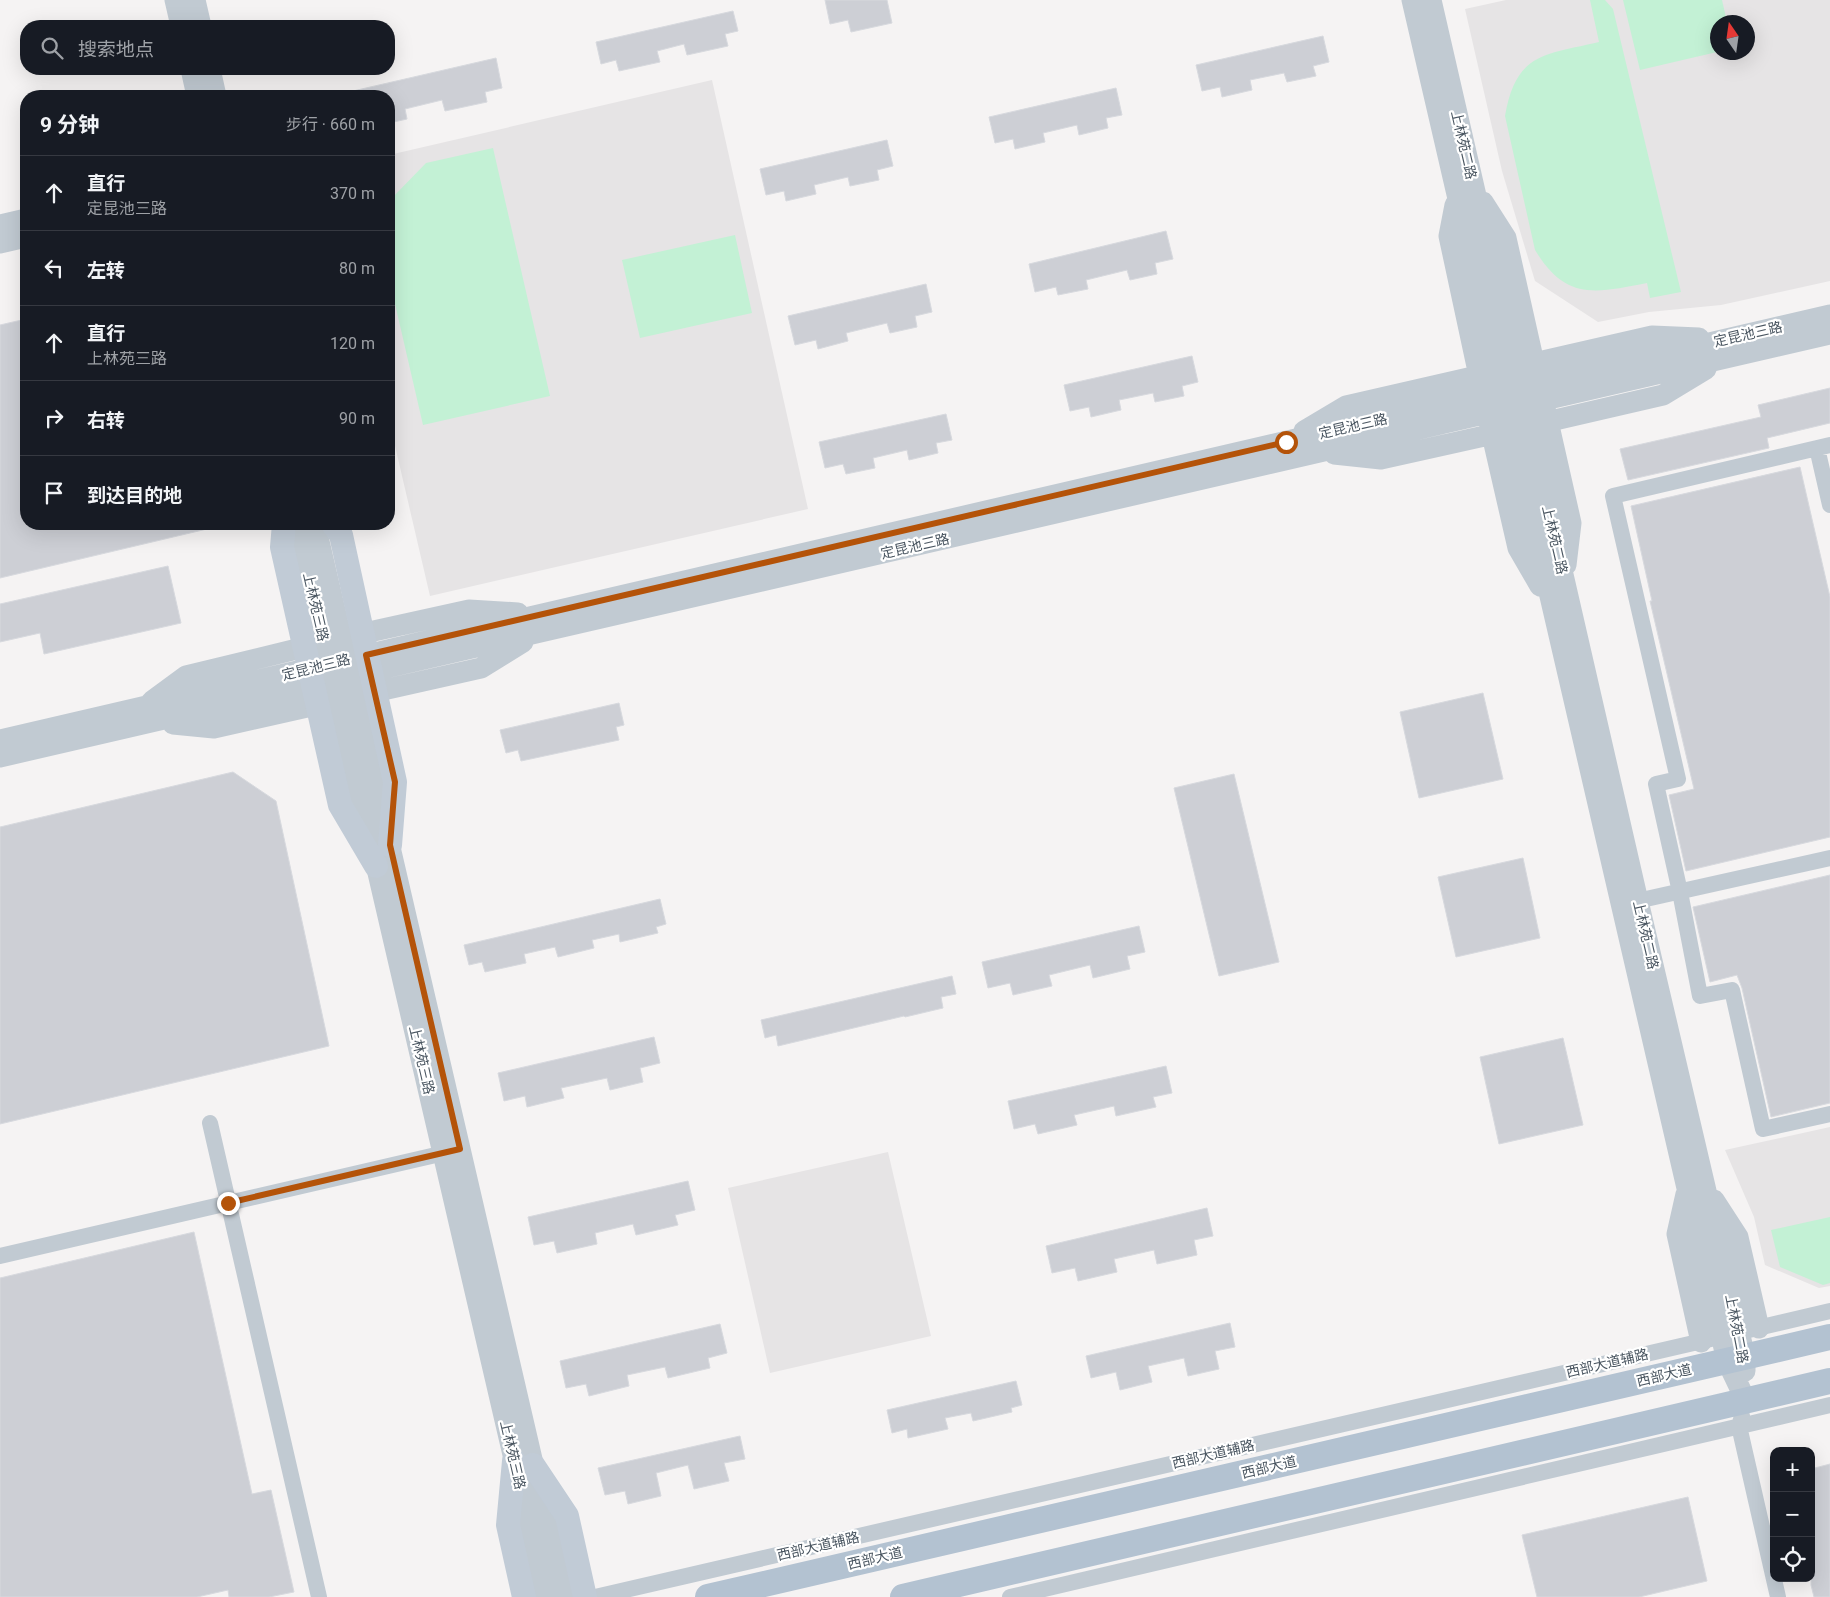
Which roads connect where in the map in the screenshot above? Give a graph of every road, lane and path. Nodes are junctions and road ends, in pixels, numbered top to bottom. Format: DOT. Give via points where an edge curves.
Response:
graph roads {
  1 [pos="175,0"];
  2 [pos="195,0"];
  3 [pos="1412,0"];
  4 [pos="1430,0"];
  5 [pos="180,20"];
  6 [pos="200,20"];
  7 [pos="193,75"];
  8 [pos="211,75"];
  9 [pos="196,90"];
  10 [pos="215,90"];
  11 [pos="1465,191"];
  12 [pos="19,223"];
  13 [pos="0,244"];
  14 [pos="1830,315"];
  15 [pos="1830,334"];
  16 [pos="1725,349"];
  17 [pos="1511,388"];
  18 [pos="1520,428"];
  19 [pos="1824,446"];
  20 [pos="1316,452"];
  21 [pos="1830,505"];
  22 [pos="283,530"];
  23 [pos="299,530"];
  24 [pos="316,530"];
  25 [pos="337,530"];
  26 [pos="537,624"];
  27 [pos="340,670"];
  28 [pos="148,714"];
  29 [pos="0,740"];
  30 [pos="0,757"];
  31 [pos="390,845"];
  32 [pos="1830,858"];
  33 [pos="376,866"];
  34 [pos="1680,892"];
  35 [pos="1629,903"];
  36 [pos="1830,1114"];
  37 [pos="210,1123"];
  38 [pos="452,1151"];
  39 [pos="1696,1186"];
  40 [pos="228,1203"];
  41 [pos="0,1256"];
  42 [pos="1830,1312"];
  43 [pos="1830,1337"];
  44 [pos="1701,1342"];
  45 [pos="1738,1343"];
  46 [pos="1830,1381"];
  47 [pos="1746,1401"];
  48 [pos="1830,1405"];
  49 [pos="1739,1426"];
  50 [pos="524,1463"];
  51 [pos="319,1597"];
  52 [pos="524,1597"];
  53 [pos="546,1597"];
  54 [pos="564,1597"];
  55 [pos="585,1597"];
  56 [pos="595,1597"];
  57 [pos="708,1597"];
  58 [pos="903,1597"];
  59 [pos="1010,1597"];
  60 [pos="1778,1597"];
  1 -- 5 [label="street"];
  2 -- 6 [label="street"];
  3 -- 11 [label="street, 上林苑二路"];
  4 -- 11 [label="street, 上林苑二路"];
  7 -- 9 [label="street"];
  8 -- 10 [label="street"];
  11 -- 17 [label="street, 上林苑二路"];
  11 -- 17 [label="street" via="1506,238"];
  12 -- 13 [label="street"];
  14 -- 16 [label="street, 定昆池三路"];
  15 -- 16 [label="street, 定昆池三路"];
  16 -- 17 [label="street, 定昆池三路"];
  16 -- 18 [label="street" via="1663,395"];
  17 -- 18 [label="street, 上林苑二路"];
  17 -- 18 [label="street"];
  17 -- 20 [label="street, 定昆池三路"];
  17 -- 26 [label="street, 定昆池三路"];
  18 -- 20 [label="street" via="1381,459"];
  18 -- 35 [label="street, 上林苑二路" via="1551,605"];
  18 -- 35 [label="street, 上林苑二路" via="1565,582"];
  19 -- 21 [label="street"];
  19 -- 34 [label="street" via="1613,496 1678,779 1656,784"];
  20 -- 26 [label="street, 定昆池三路"];
  22 -- 27 [label="main road" via="282,546"];
  23 -- 27 [label="street, 上林苑三路"];
  24 -- 27 [label="street, 上林苑三路"];
  25 -- 27 [label="main road" via="341,535"];
  26 -- 27 [label="street, 定昆池三路"];
  26 -- 27 [label="street" via="481,668"];
  27 -- 28 [label="street, 定昆池三路"];
  27 -- 28 [label="street" via="186,676"];
  27 -- 31 [label="main road" via="395,782"];
  27 -- 33 [label="main road" via="340,805"];
  28 -- 29 [label="street, 定昆池三路"];
  28 -- 30 [label="street, 定昆池三路"];
  31 -- 38 [label="street, 上林苑三路"];
  32 -- 34 [label="street"];
  33 -- 38 [label="street, 上林苑三路"];
  34 -- 35 [label="street"];
  34 -- 36 [label="street" via="1700,996 1732,990 1763,1129"];
  35 -- 39 [label="street, 上林苑二路"];
  37 -- 40 [label="street"];
  38 -- 40 [label="street"];
  38 -- 50 [label="street, 上林苑三路"];
  39 -- 44 [label="street" via="1677,1234"];
  39 -- 45 [label="street, 上林苑二路"];
  39 -- 45 [label="street" via="1738,1238"];
  40 -- 41 [label="street"];
  40 -- 51 [label="street"];
  42 -- 45 [label="street, 西部大道辅路"];
  43 -- 45 [label="main road, 西部大道"];
  44 -- 45 [label="street, 西部大道辅路"];
  44 -- 56 [label="street, 西部大道辅路"];
  45 -- 47 [label="street, 上林苑二路"];
  45 -- 57 [label="main road, 西部大道"];
  46 -- 47 [label="main road"];
  47 -- 49 [label="street"];
  47 -- 58 [label="main road"];
  48 -- 49 [label="street"];
  49 -- 59 [label="street"];
  49 -- 60 [label="street"];
  50 -- 52 [label="main road" via="508,1525"];
  50 -- 53 [label="street, 上林苑三路"];
  50 -- 54 [label="street, 上林苑三路"];
  50 -- 55 [label="main road" via="567,1516"];
}
